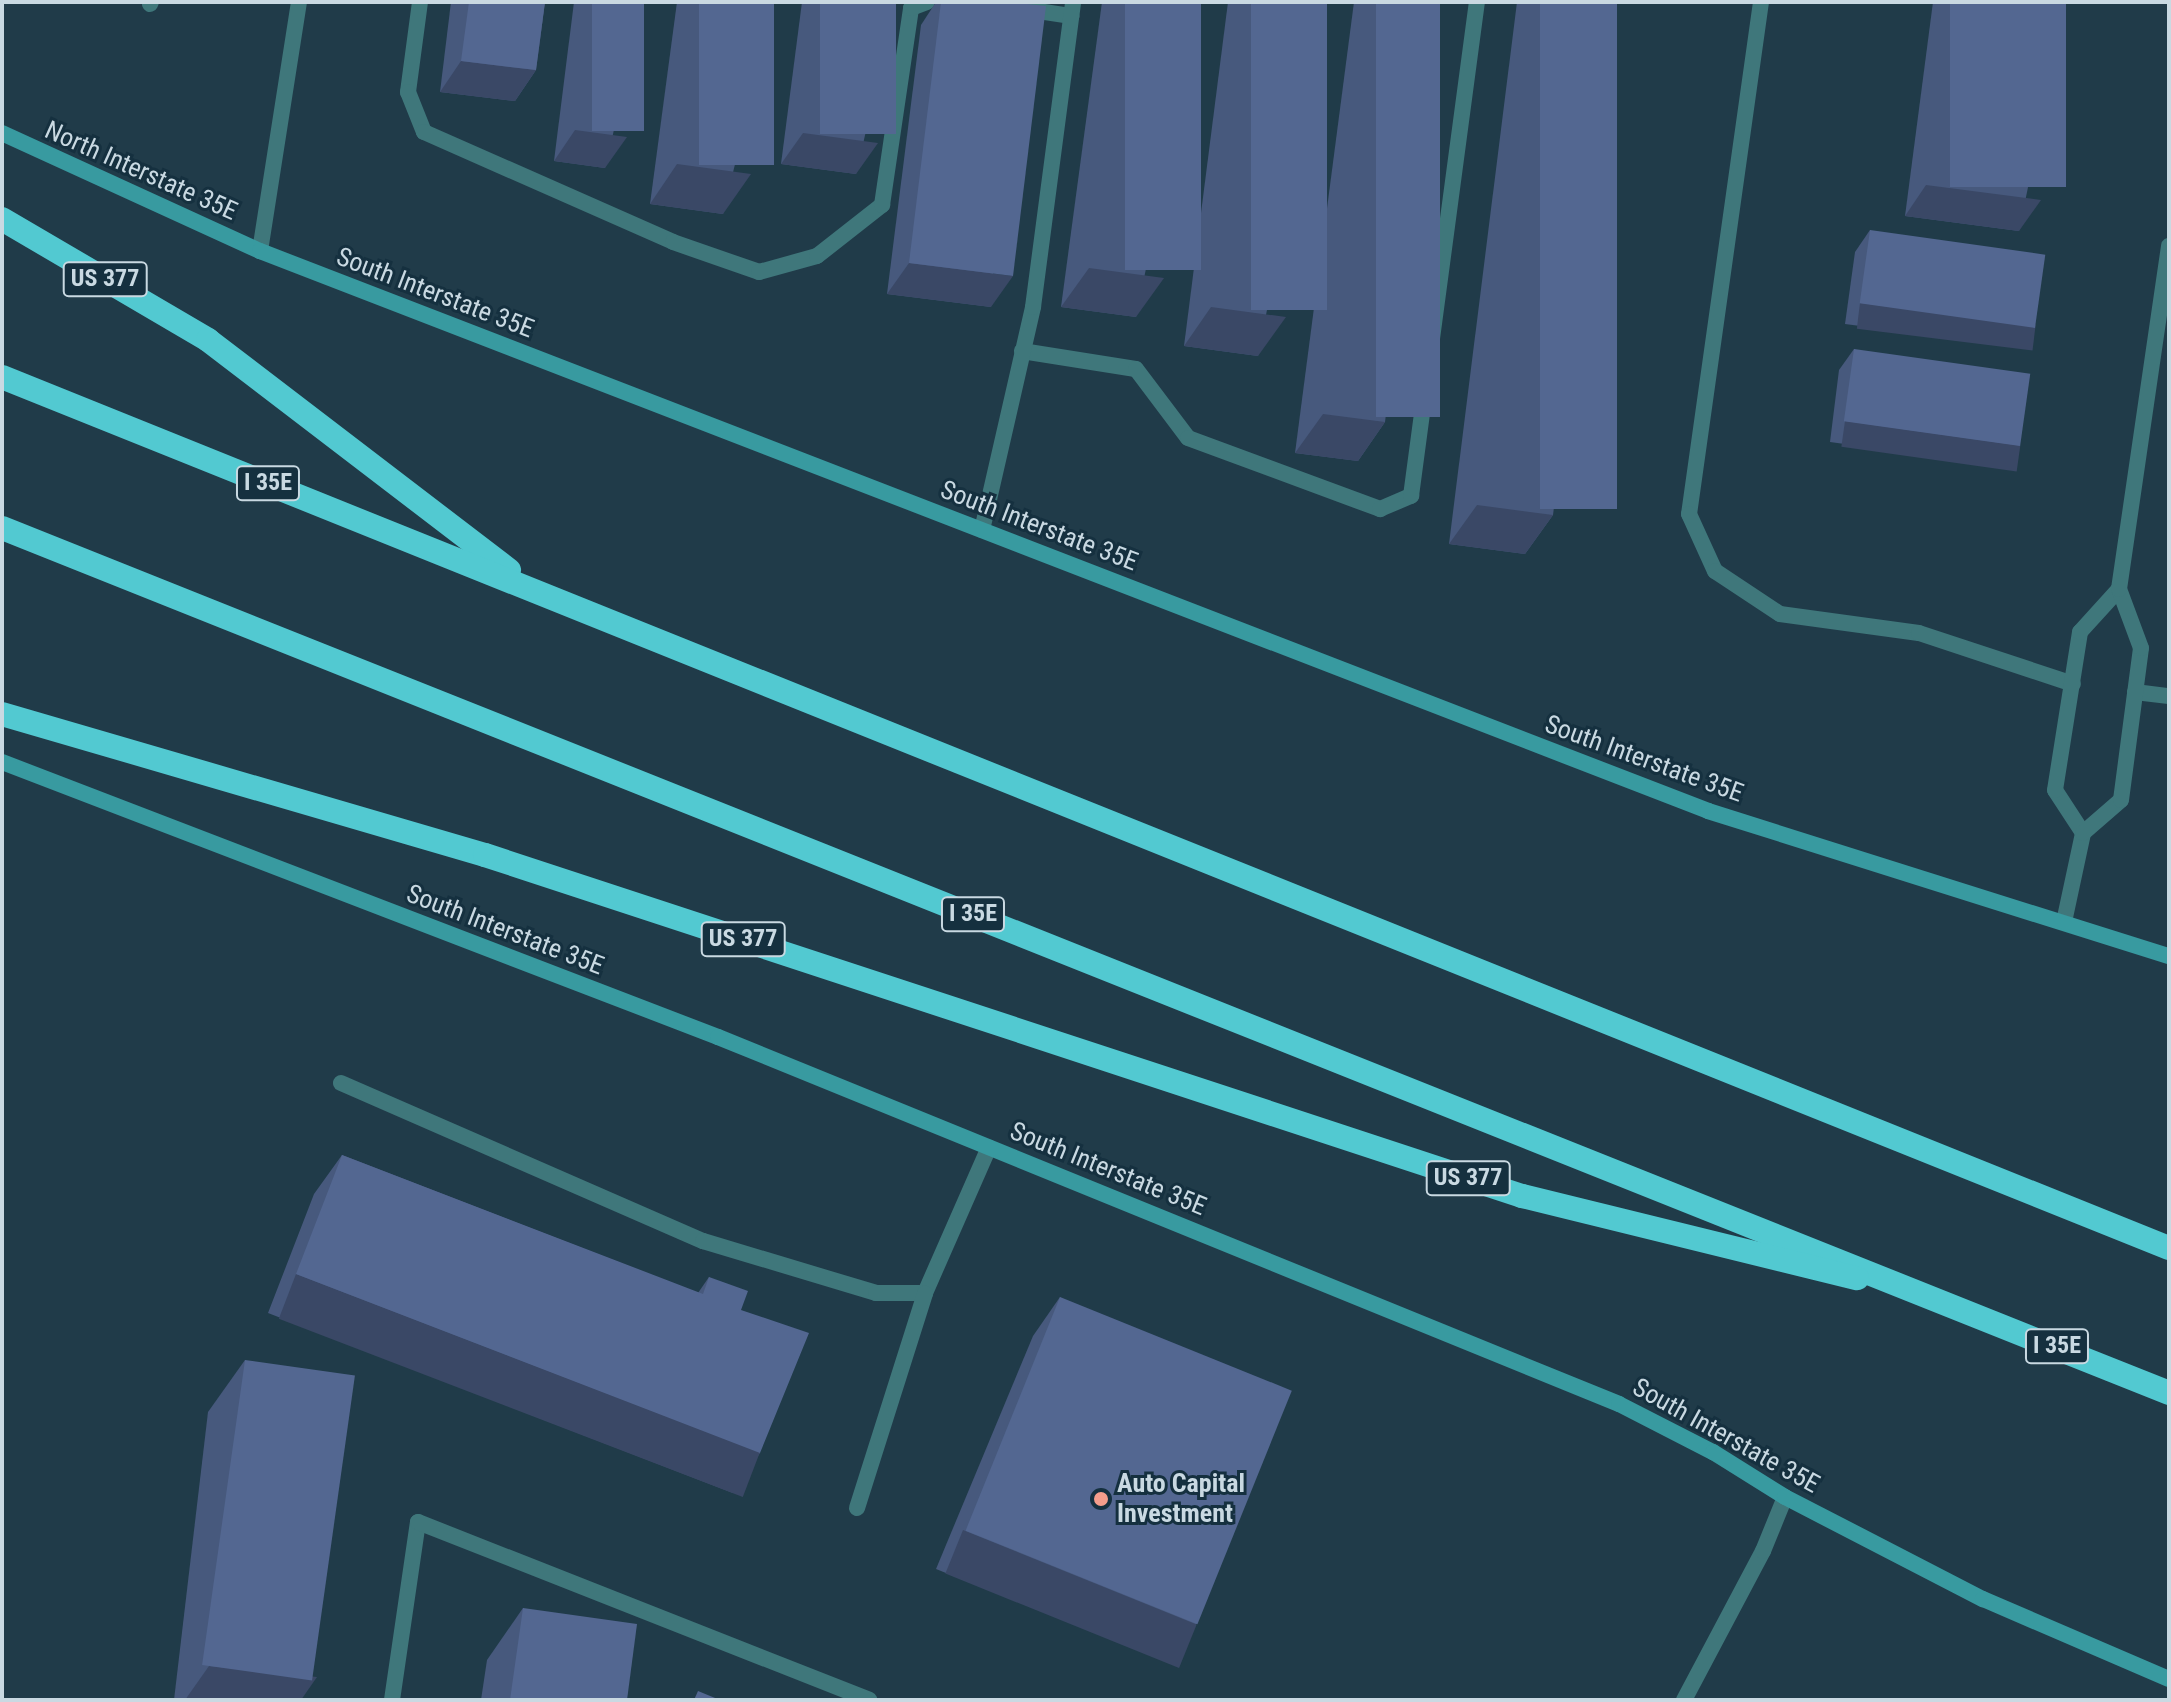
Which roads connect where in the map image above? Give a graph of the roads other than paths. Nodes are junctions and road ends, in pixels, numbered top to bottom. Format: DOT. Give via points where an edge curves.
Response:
graph roads {
  1 [pos="299,2"];
  2 [pos="420,2"];
  3 [pos="927,2"];
  4 [pos="1477,2"];
  5 [pos="1761,2"];
  6 [pos="1000,6"];
  7 [pos="1072,9"];
  8 [pos="2,133"];
  9 [pos="2,219"];
  10 [pos="2169,246"];
  11 [pos="260,251"];
  12 [pos="1022,351"];
  13 [pos="2,377"];
  14 [pos="2,528"];
  15 [pos="982,530"];
  16 [pos="2119,589"];
  17 [pos="534,590"];
  18 [pos="2073,684"];
  19 [pos="2135,692"];
  20 [pos="2169,696"];
  21 [pos="2,714"];
  22 [pos="2,762"];
  23 [pos="2083,833"];
  24 [pos="2064,922"];
  25 [pos="2169,956"];
  26 [pos="341,1083"];
  27 [pos="989,1147"];
  28 [pos="2169,1248"];
  29 [pos="925,1293"];
  30 [pos="1945,1299"];
  31 [pos="2169,1393"];
  32 [pos="1785,1497"];
  33 [pos="857,1508"];
  34 [pos="2169,1679"];
  35 [pos="392,1700"];
  36 [pos="869,1700"];
  37 [pos="1684,1700"];
  1 -- 11 [label="street"];
  2 -- 3 [label="street" via="408,92 424,132 673,242 759,272 817,256 882,205 911,8"];
  4 -- 12 [label="street" via="1411,496 1380,509 1247,460 1188,438 1136,369"];
  5 -- 18 [label="street" via="1689,514 1695,528 1715,571 1780,614 1919,633"];
  6 -- 7 [label="street"];
  7 -- 12 [label="street" via="1033,307"];
  8 -- 11 [label="main road, North Interstate 35E"];
  9 -- 17 [label="highway, US 377" via="208,340"];
  10 -- 16 [label="street"];
  11 -- 15 [label="main road, South Interstate 35E"];
  12 -- 15 [label="street"];
  13 -- 17 [label="highway, I 35E"];
  14 -- 30 [label="highway, I 35E"];
  15 -- 24 [label="main road, South Interstate 35E" via="1708,811"];
  16 -- 18 [label="street" via="2080,632"];
  16 -- 19 [label="street" via="2141,648"];
  17 -- 28 [label="highway, I 35E"];
  18 -- 23 [label="street" via="2055,790"];
  19 -- 20 [label="street"];
  19 -- 23 [label="street" via="2121,800"];
  21 -- 30 [label="highway, US 377" via="485,855 1522,1196"];
  22 -- 27 [label="main road, South Interstate 35E"];
  23 -- 24 [label="street"];
  24 -- 25 [label="main road, South Interstate 35E"];
  26 -- 29 [label="street" via="703,1241 876,1293"];
  27 -- 29 [label="street"];
  27 -- 32 [label="main road, South Interstate 35E" via="1619,1404 1713,1452"];
  29 -- 33 [label="street"];
  30 -- 31 [label="highway, I 35E"];
  32 -- 34 [label="main road, South Interstate 35E" via="1983,1599"];
  32 -- 37 [label="street" via="1763,1551"];
  35 -- 36 [label="street" via="418,1522"];
}
